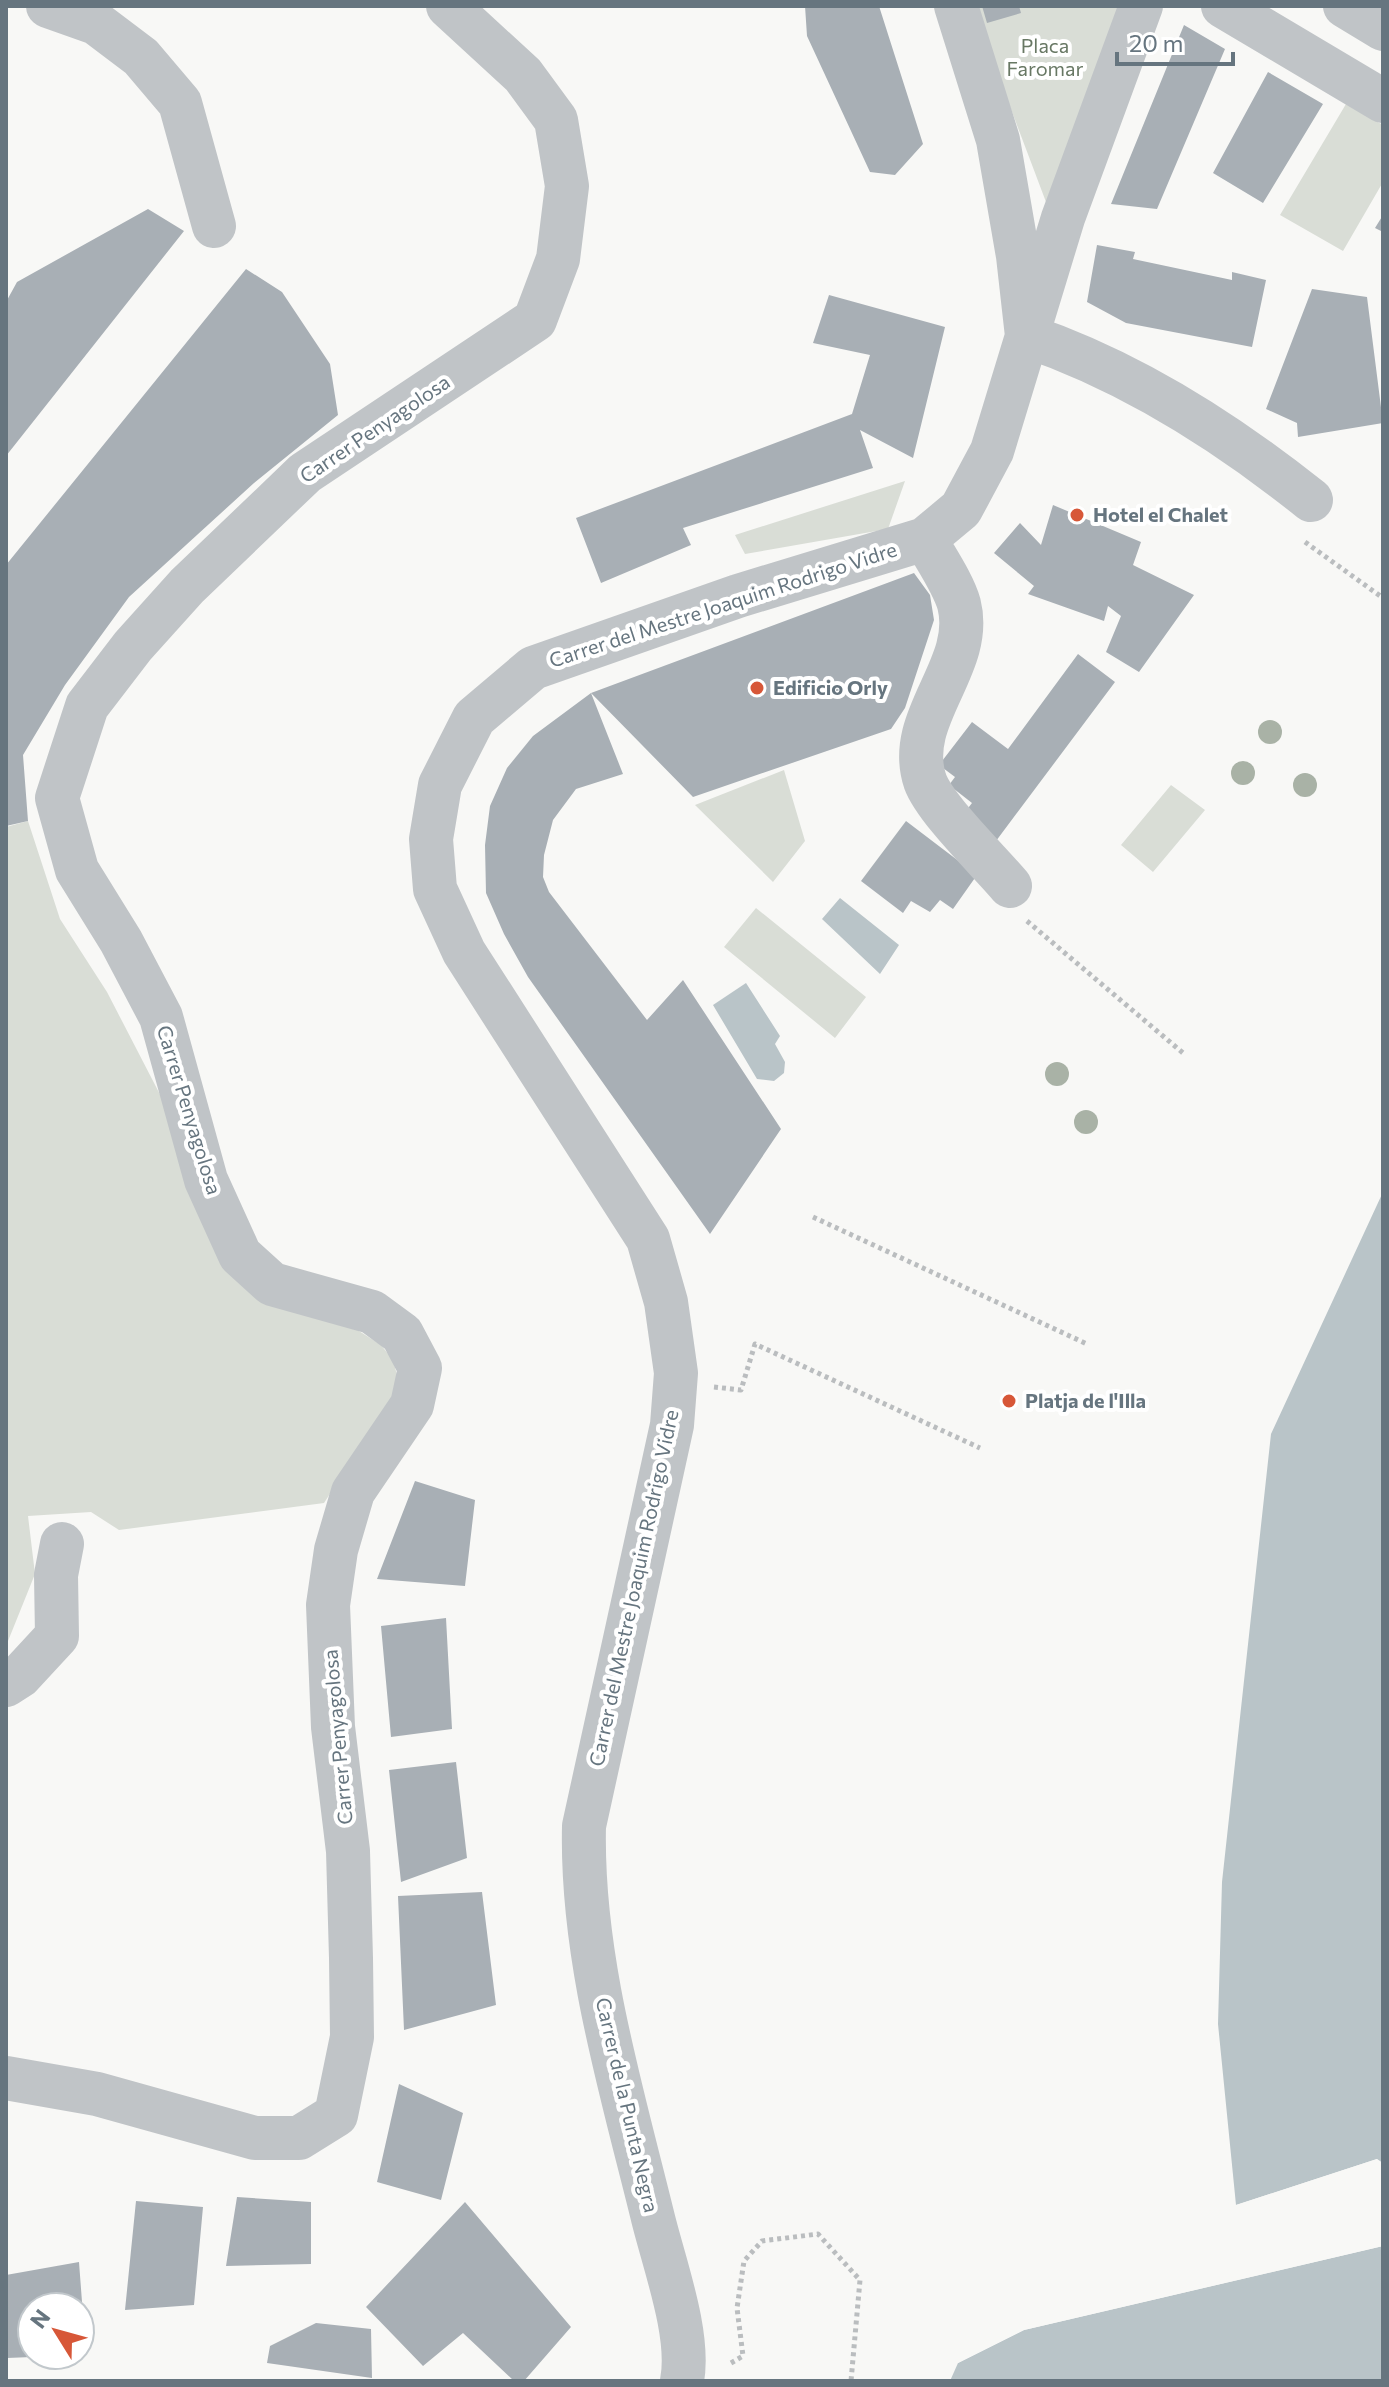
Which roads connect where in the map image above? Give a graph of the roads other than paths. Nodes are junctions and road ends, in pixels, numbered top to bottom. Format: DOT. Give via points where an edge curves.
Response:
graph roads {
  1 [pos="48,6"];
  2 [pos="448,6"];
  3 [pos="956,6"];
  4 [pos="1141,6"];
  5 [pos="1223,6"];
  6 [pos="1345,6"];
  7 [pos="1383,29"];
  8 [pos="1383,101"];
  9 [pos="214,226"];
  10 [pos="1027,336"];
  11 [pos="1306,519"];
  12 [pos="925,539"];
  13 [pos="1010,886"];
  14 [pos="62,1544"];
  15 [pos="6,1685"];
  16 [pos="584,1826"];
  17 [pos="6,2078"];
  18 [pos="682,2381"];
  1 -- 9 [label="street" via="96,23 141,57 180,103"];
  2 -- 17 [label="street, Carrer Penyagolosa" via="523,75 556,120 567,186 558,259 535,320 305,473 187,586 87,706 57,798 77,870 161,1017 206,1180 240,1255 272,1284 372,1312 402,1334 420,1368 412,1405 353,1492 336,1550 328,1605 351,1958 352,2037 336,2115 299,2138 255,2138 97,2094"];
  3 -- 10 [label="street" via="998,140"];
  4 -- 10 [label="street, Carrer del Mestre Joaquim Rodrigo Vidre" via="1063,218"];
  5 -- 8 [label="street"];
  6 -- 7 [label="street"];
  10 -- 11 [label="street" via="1083,355 1144,387 1250,454"];
  10 -- 12 [label="street, Carrer del Mestre Joaquim Rodrigo Vidre" via="978,481 961,509"];
  12 -- 13 [label="street" via="958,603 960,618 954,661 923,734 925,781"];
  12 -- 16 [label="street, Carrer del Mestre Joaquim Rodrigo Vidre" via="726,600 533,668 474,718 440,785 431,839 435,889 464,952 648,1239 666,1302 675,1383 672,1425"];
  14 -- 15 [label="street" via="56,1575 57,1636"];
  16 -- 18 [label="street, Carrer de la Punta Negra" via="585,1892 600,1988 677,2319"];
}
